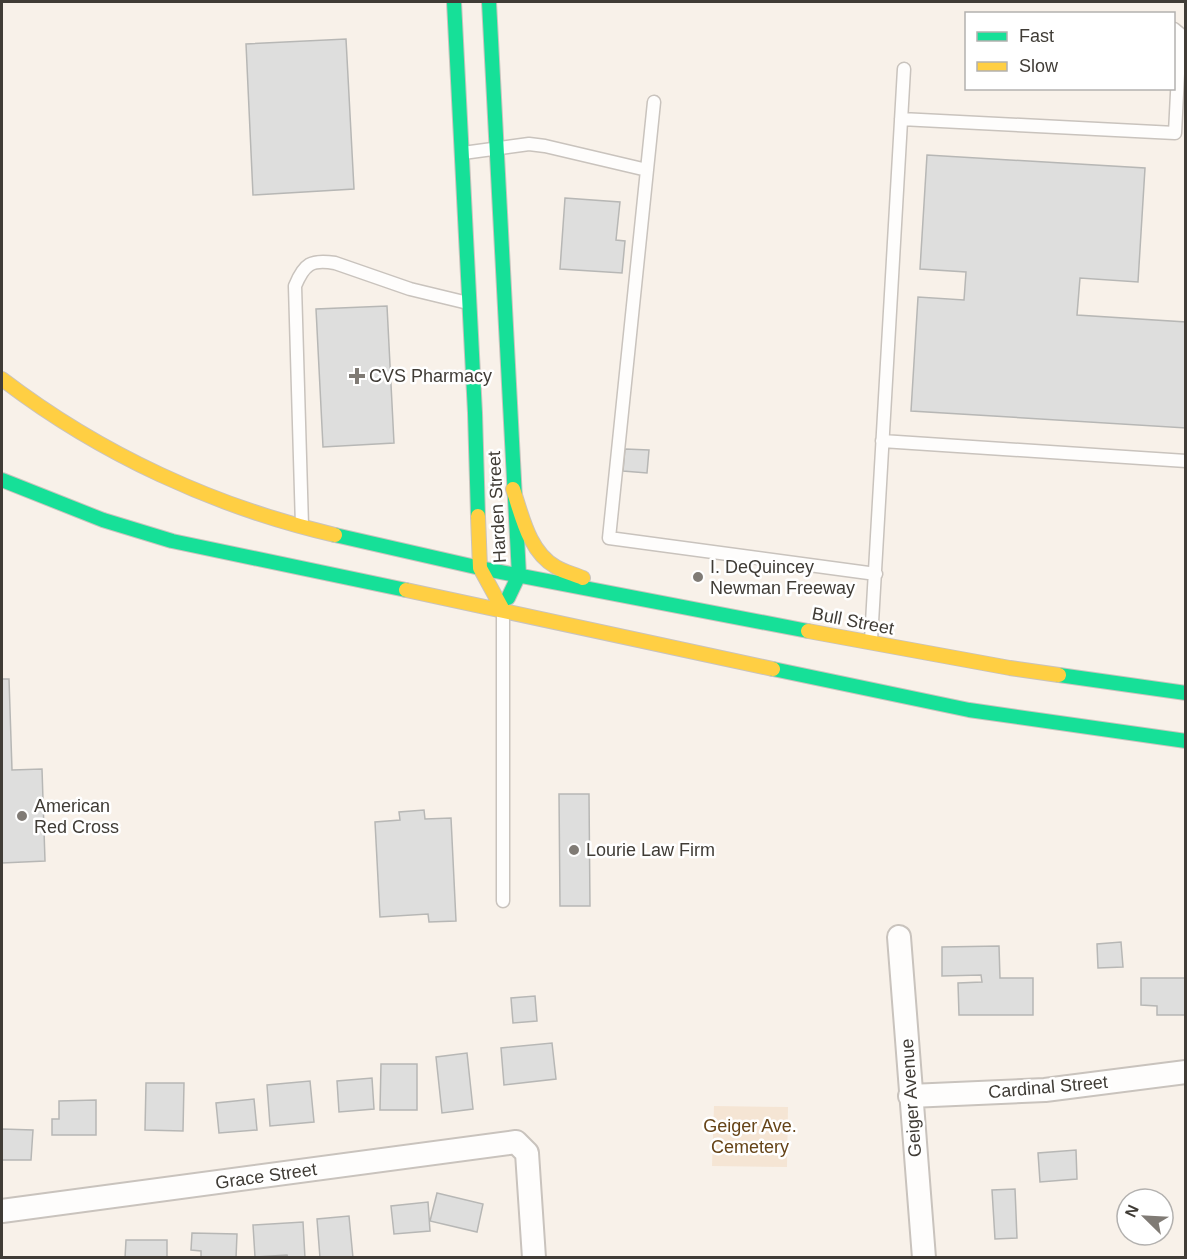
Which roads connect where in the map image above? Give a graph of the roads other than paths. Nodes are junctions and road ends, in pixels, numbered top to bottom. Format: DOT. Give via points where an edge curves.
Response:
graph roads {
  1 [pos="454,2"];
  2 [pos="489,2"];
  3 [pos="1175,30"];
  4 [pos="904,69"];
  5 [pos="654,102"];
  6 [pos="1181,112"];
  7 [pos="901,119"];
  8 [pos="496,149"];
  9 [pos="460,154"];
  10 [pos="647,170"];
  11 [pos="468,303"];
  12 [pos="2,379"];
  13 [pos="882,441"];
  14 [pos="1185,461"];
  15 [pos="2,480"];
  16 [pos="513,489"];
  17 [pos="302,527"];
  18 [pos="480,568"];
  19 [pos="876,574"];
  20 [pos="519,575"];
  21 [pos="626,596"];
  22 [pos="503,610"];
  23 [pos="871,643"];
  24 [pos="1185,693"];
  25 [pos="1185,741"];
  26 [pos="503,901"];
  27 [pos="899,937"];
  28 [pos="1185,1072"];
  29 [pos="910,1096"];
  30 [pos="2,1212"];
  31 [pos="534,1257"];
  32 [pos="924,1257"];
  1 -- 9 [label="main road, Harden Street"];
  2 -- 8 [label="main road, Harden Street"];
  3 -- 6 [label="lane" via="1180,34"];
  4 -- 7 [label="lane"];
  5 -- 10 [label="lane"];
  6 -- 7 [label="lane" via="1175,133"];
  7 -- 13 [label="lane"];
  8 -- 9 [label="lane"];
  8 -- 10 [label="lane" via="545,146"];
  8 -- 16 [label="main road, Harden Street"];
  9 -- 11 [label="main road, Harden Street"];
  10 -- 19 [label="lane" via="609,538"];
  11 -- 17 [label="lane" via="410,289 335,263 310,263 300,274 295,286"];
  11 -- 18 [label="main road, Harden Street"];
  12 -- 17 [label="main road" via="66,423 141,465 214,499"];
  13 -- 14 [label="lane"];
  13 -- 19 [label="lane"];
  15 -- 22 [label="main road" via="103,520 172,541"];
  16 -- 20 [label="main road, Harden Street"];
  16 -- 21 [label="main road" via="528,532 541,554 556,567"];
  17 -- 18 [label="main road"];
  18 -- 20 [label="main road, Bull Street"];
  18 -- 22 [label="main road, Harden Street"];
  19 -- 23 [label="lane"];
  20 -- 21 [label="main road, Bull Street"];
  20 -- 22 [label="main road, Harden Street"];
  21 -- 23 [label="main road, Bull Street"];
  22 -- 25 [label="main road" via="969,710"];
  22 -- 26 [label="lane"];
  23 -- 24 [label="main road, Bull Street" via="1010,669"];
  27 -- 29 [label="street, Geiger Avenue"];
  28 -- 29 [label="street, Cardinal Street" via="1045,1090"];
  29 -- 32 [label="street, Geiger Avenue"];
  30 -- 31 [label="street, Grace Street" via="516,1142 527,1153"];
}
